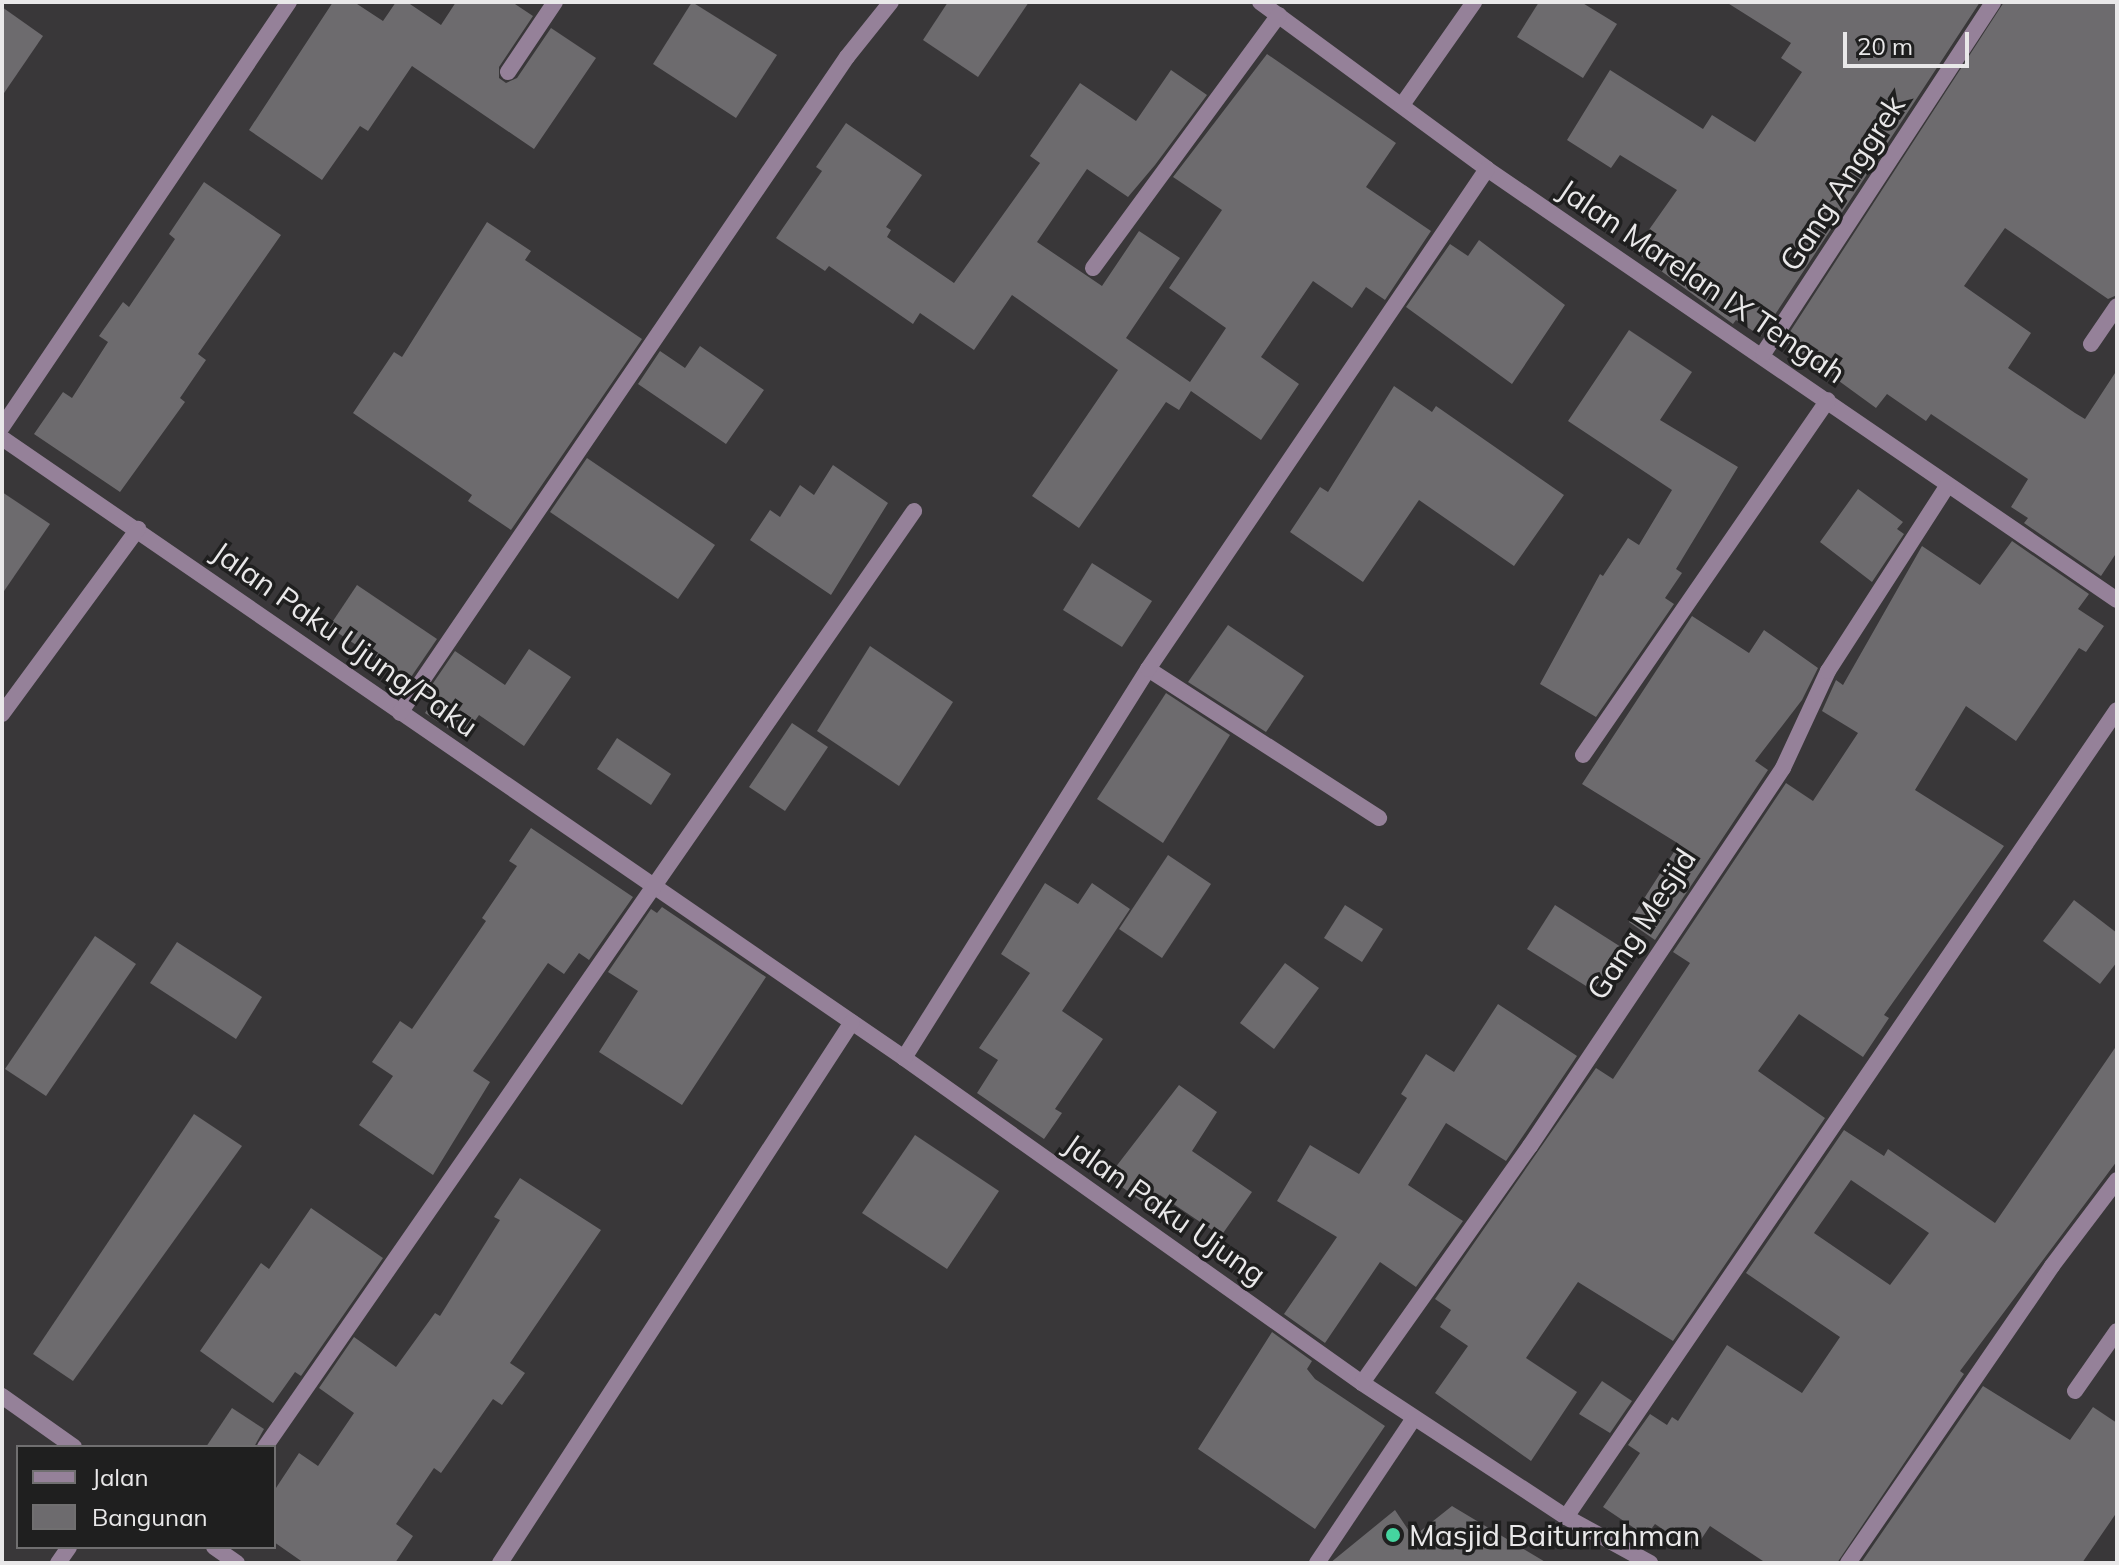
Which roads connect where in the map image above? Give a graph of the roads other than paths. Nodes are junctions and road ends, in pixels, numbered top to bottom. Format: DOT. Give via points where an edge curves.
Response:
graph roads {
  1 [pos="289,2"];
  2 [pos="555,2"];
  3 [pos="891,2"];
  4 [pos="1260,2"];
  5 [pos="1474,2"];
  6 [pos="1993,2"];
  7 [pos="1279,15"];
  8 [pos="508,72"];
  9 [pos="1402,105"];
  10 [pos="1487,169"];
  11 [pos="1093,268"];
  12 [pos="2117,306"];
  13 [pos="2091,344"];
  14 [pos="1763,354"];
  15 [pos="1828,400"];
  16 [pos="2,427"];
  17 [pos="2,438"];
  18 [pos="1948,485"];
  19 [pos="914,511"];
  20 [pos="138,529"];
  21 [pos="2117,600"];
  22 [pos="1148,669"];
  23 [pos="2117,710"];
  24 [pos="400,713"];
  25 [pos="2,714"];
  26 [pos="1583,755"];
  27 [pos="1379,818"];
  28 [pos="655,888"];
  29 [pos="852,1022"];
  30 [pos="904,1058"];
  31 [pos="2117,1180"];
  32 [pos="2117,1331"];
  33 [pos="1362,1383"];
  34 [pos="2075,1391"];
  35 [pos="2,1396"];
  36 [pos="1414,1418"];
  37 [pos="71,1445"];
  38 [pos="266,1445"];
  39 [pos="1566,1517"];
  40 [pos="217,1549"];
  41 [pos="237,1563"];
  42 [pos="500,1563"];
  43 [pos="1317,1563"];
  44 [pos="1650,1563"];
  45 [pos="1848,1563"];
  1 -- 16 [label="street"];
  2 -- 8 [label="street"];
  3 -- 24 [label="street" via="847,57"];
  4 -- 7 [label="street, Jalan Marelan IX Tengah"];
  5 -- 9 [label="street"];
  6 -- 14 [label="street, Gang Anggrek"];
  7 -- 9 [label="street, Jalan Marelan IX Tengah"];
  7 -- 11 [label="street"];
  9 -- 10 [label="street, Jalan Marelan IX Tengah"];
  10 -- 14 [label="street, Jalan Marelan IX Tengah"];
  10 -- 22 [label="street"];
  12 -- 13 [label="street"];
  14 -- 15 [label="street, Jalan Marelan IX Tengah"];
  15 -- 18 [label="street, Jalan Marelan IX Tengah"];
  15 -- 26 [label="street"];
  17 -- 20 [label="street, Jalan Paku Ujung/Paku"];
  18 -- 21 [label="street, Jalan Marelan IX Tengah"];
  18 -- 33 [label="street, Gang Mesjid" via="1828,671 1783,768 1530,1146"];
  19 -- 28 [label="street"];
  20 -- 24 [label="street, Jalan Paku Ujung/Paku"];
  20 -- 25 [label="street"];
  22 -- 27 [label="street"];
  22 -- 30 [label="street"];
  23 -- 39 [label="street"];
  24 -- 28 [label="street, Jalan Paku Ujung/Paku"];
  28 -- 29 [label="street, Jalan Paku Ujung"];
  28 -- 38 [label="street"];
  29 -- 30 [label="street, Jalan Paku Ujung"];
  29 -- 42 [label="street"];
  30 -- 33 [label="street, Jalan Paku Ujung"];
  31 -- 45 [label="street"];
  32 -- 34 [label="street"];
  33 -- 36 [label="street, Jalan Paku Ujung"];
  35 -- 37 [label="street"];
  36 -- 39 [label="street, Jalan Paku Ujung"];
  36 -- 43 [label="street"];
  39 -- 44 [label="street, Jalan Paku Ujung"];
  40 -- 41 [label="street"];
}
